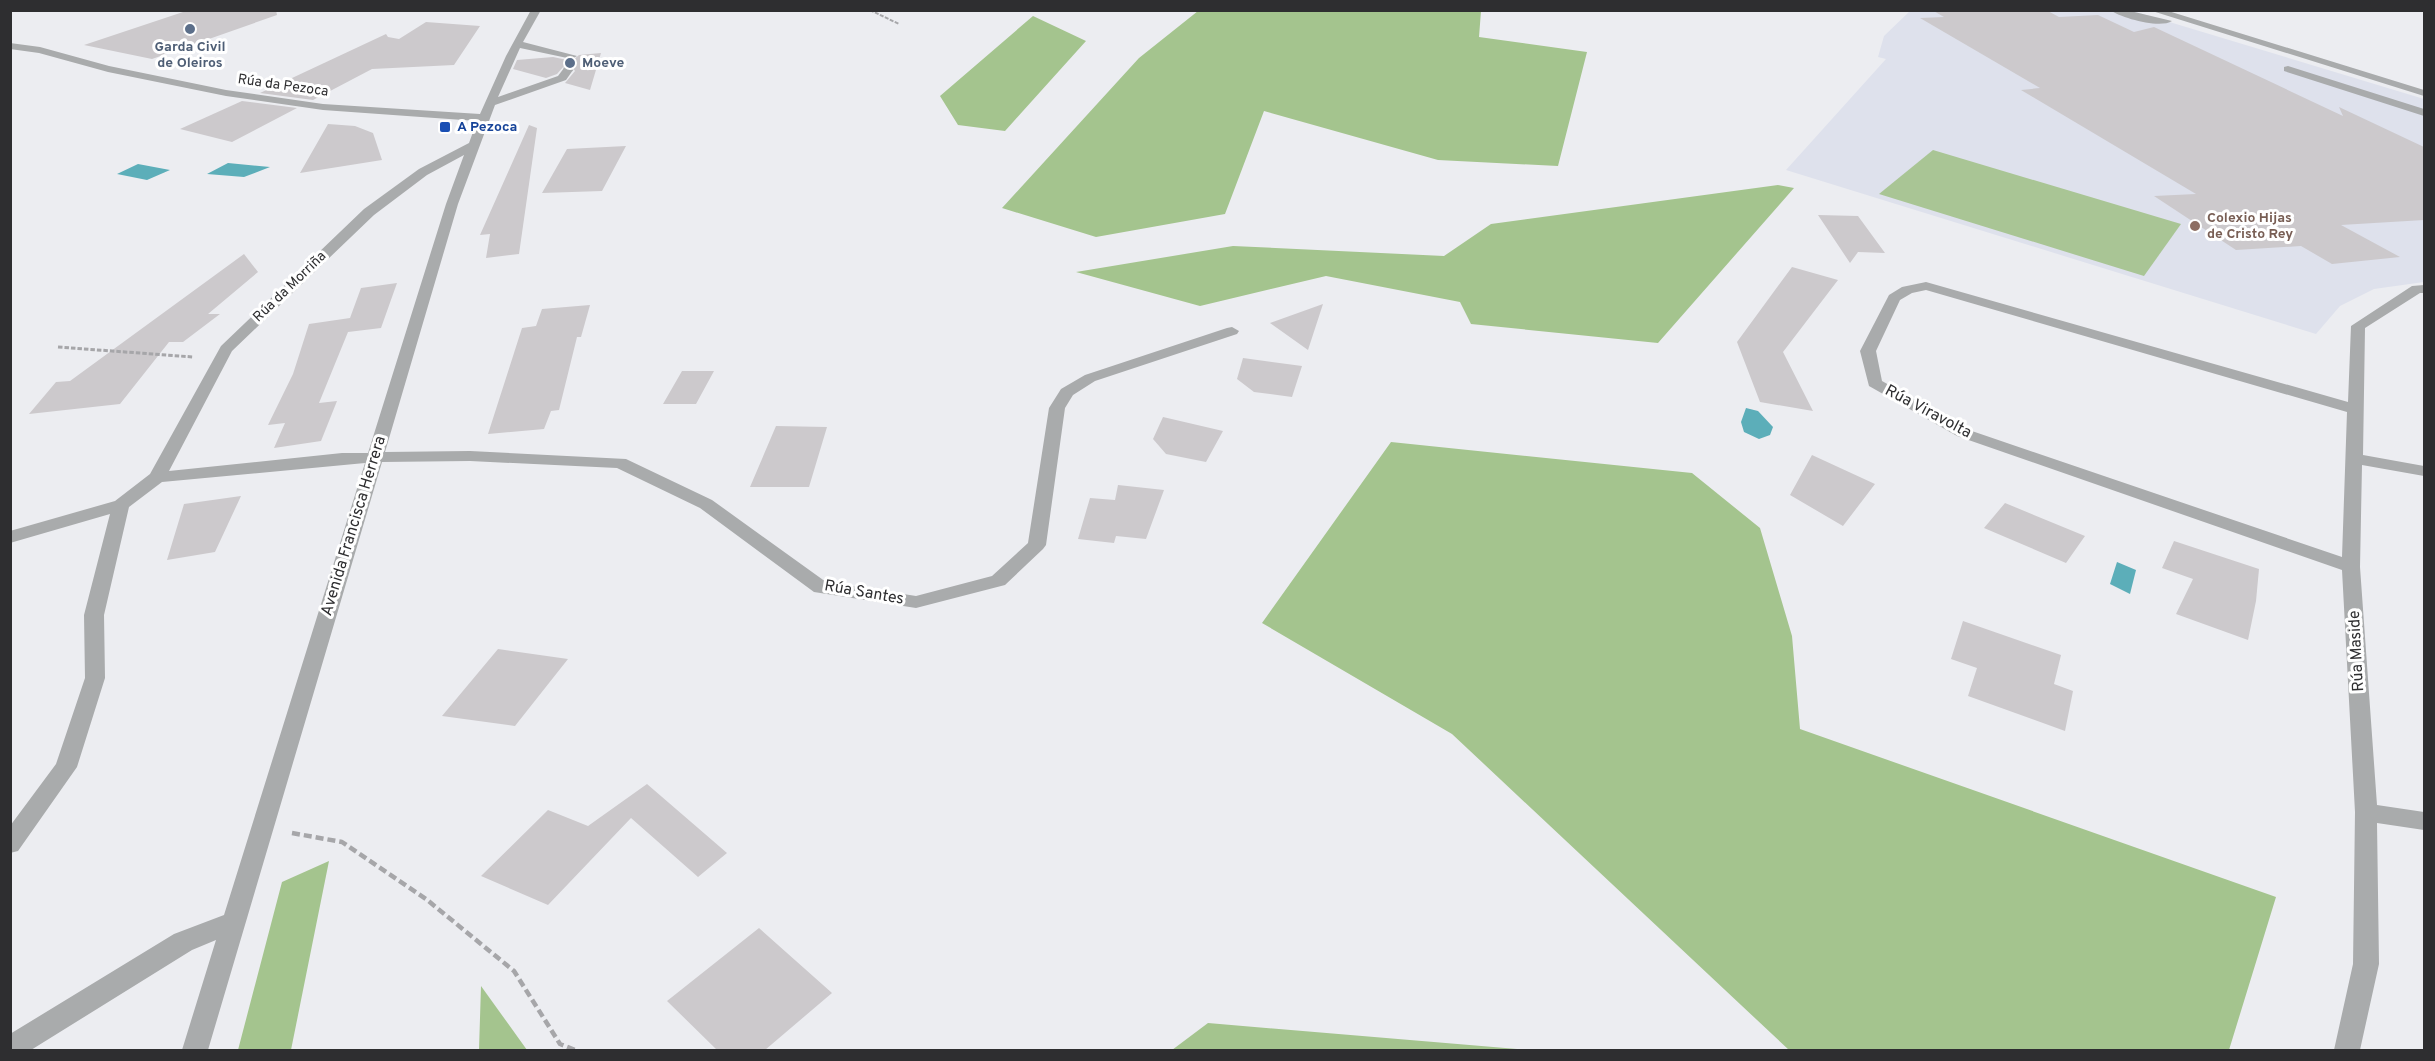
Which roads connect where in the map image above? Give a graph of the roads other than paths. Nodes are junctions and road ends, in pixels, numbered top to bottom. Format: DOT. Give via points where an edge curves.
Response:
graph roads {
  1 [pos="536,10"];
  2 [pos="2115,10"];
  3 [pos="2153,10"];
  4 [pos="2180,19"];
  5 [pos="517,44"];
  6 [pos="10,46"];
  7 [pos="572,56"];
  8 [pos="2288,69"];
  9 [pos="568,70"];
  10 [pos="2424,93"];
  11 [pos="490,103"];
  12 [pos="2424,114"];
  13 [pos="484,118"];
  14 [pos="474,145"];
  15 [pos="2424,289"];
  16 [pos="1232,331"];
  17 [pos="2354,409"];
  18 [pos="375,457"];
  19 [pos="2355,459"];
  20 [pos="2424,471"];
  21 [pos="157,477"];
  22 [pos="121,505"];
  23 [pos="10,537"];
  24 [pos="2352,567"];
  25 [pos="2366,812"];
  26 [pos="2424,821"];
  27 [pos="10,844"];
  28 [pos="233,922"];
  29 [pos="10,1050"];
  30 [pos="195,1050"];
  31 [pos="2347,1050"];
  1 -- 5 [label="street, Avenida Francisca Herrera"];
  2 -- 4 [label="street" via="2148,20"];
  3 -- 4 [label="street"];
  4 -- 10 [label="street"];
  5 -- 7 [label="street"];
  5 -- 11 [label="street, Avenida Francisca Herrera"];
  6 -- 13 [label="street, Rúa da Pezoca" via="225,93 323,107"];
  8 -- 12 [label="street"];
  9 -- 11 [label="street" via="562,78"];
  11 -- 13 [label="street, Avenida Francisca Herrera"];
  13 -- 14 [label="street, Avenida Francisca Herrera"];
  14 -- 18 [label="street, Avenida Francisca Herrera" via="452,204"];
  14 -- 21 [label="street, Rúa da Morriña" via="423,172 369,212 226,349"];
  15 -- 17 [label="street, Rúa Maside" via="2417,289 2358,326"];
  16 -- 18 [label="street, Rúa Santes" via="1090,378 1067,392 1057,408 1037,545 998,581 916,602 821,588 706,504 620,463 470,456"];
  17 -- 19 [label="street, Rúa Maside"];
  17 -- 24 [label="street, Rúa Viravolta" via="1926,286 1894,298 1868,351 1875,383 1962,433"];
  18 -- 21 [label="street"];
  18 -- 28 [label="street, Avenida Francisca Herrera"];
  19 -- 20 [label="street"];
  19 -- 24 [label="street, Rúa Maside"];
  21 -- 22 [label="street, Rúa da Morriña"];
  22 -- 23 [label="street, Rúa da Morriña"];
  22 -- 27 [label="street" via="94,615 95,678 66,767"];
  24 -- 25 [label="street, Rúa Maside"];
  25 -- 26 [label="street"];
  25 -- 31 [label="street, Rúa Maside" via="2366,964"];
  28 -- 29 [label="street" via="183,942"];
  28 -- 30 [label="street, Avenida Francisca Herrera"];
}
